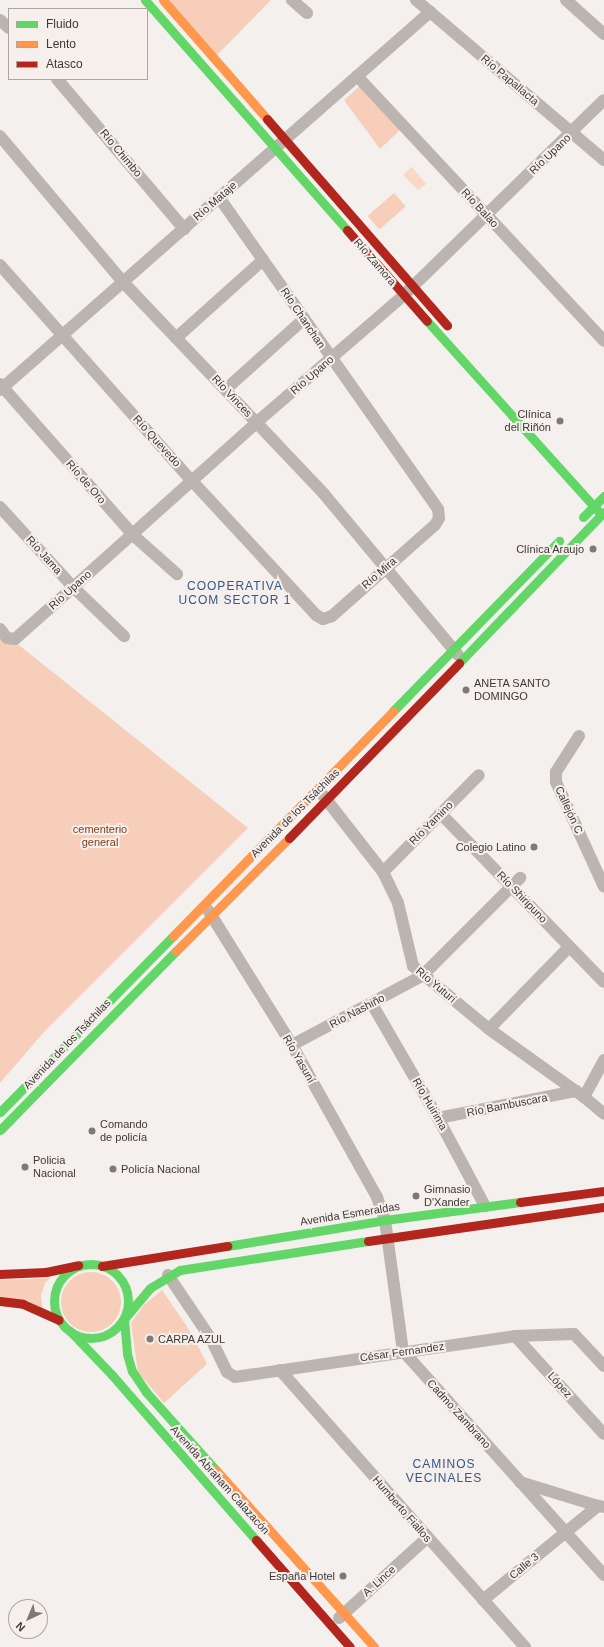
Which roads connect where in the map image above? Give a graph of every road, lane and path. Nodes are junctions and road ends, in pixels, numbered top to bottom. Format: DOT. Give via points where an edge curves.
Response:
graph roads {
  1 [pos="145,0"];
  2 [pos="162,0"];
  3 [pos="292,0"];
  4 [pos="416,0"];
  5 [pos="570,1"];
  6 [pos="430,12"];
  7 [pos="307,13"];
  8 [pos="0,20"];
  9 [pos="8,27"];
  10 [pos="604,34"];
  11 [pos="357,76"];
  12 [pos="58,80"];
  13 [pos="604,100"];
  14 [pos="572,133"];
  15 [pos="0,136"];
  16 [pos="280,144"];
  17 [pos="604,160"];
  18 [pos="219,197"];
  19 [pos="486,215"];
  20 [pos="184,229"];
  21 [pos="263,260"];
  22 [pos="0,265"];
  23 [pos="123,282"];
  24 [pos="408,291"];
  25 [pos="304,319"];
  26 [pos="454,334"];
  27 [pos="62,335"];
  28 [pos="176,338"];
  29 [pos="604,341"];
  30 [pos="330,359"];
  31 [pos="1,387"];
  32 [pos="226,389"];
  33 [pos="257,422"];
  34 [pos="192,482"];
  35 [pos="602,495"];
  36 [pos="0,507"];
  37 [pos="601,514"];
  38 [pos="439,518"];
  39 [pos="133,535"];
  40 [pos="384,567"];
  41 [pos="178,574"];
  42 [pos="73,587"];
  43 [pos="316,615"];
  44 [pos="0,629"];
  45 [pos="124,636"];
  46 [pos="452,649"];
  47 [pos="461,659"];
  48 [pos="579,736"];
  49 [pos="479,775"];
  50 [pos="317,788"];
  51 [pos="326,800"];
  52 [pos="440,813"];
  53 [pos="383,872"];
  54 [pos="515,883"];
  55 [pos="604,887"];
  56 [pos="202,904"];
  57 [pos="211,914"];
  58 [pos="569,947"];
  59 [pos="422,976"];
  60 [pos="604,982"];
  61 [pos="372,1004"];
  62 [pos="489,1029"];
  63 [pos="292,1045"];
  64 [pos="604,1060"];
  65 [pos="580,1094"];
  66 [pos="0,1112"];
  67 [pos="604,1114"];
  68 [pos="438,1118"];
  69 [pos="0,1130"];
  70 [pos="600,1192"];
  71 [pos="485,1206"];
  72 [pos="604,1207"];
  73 [pos="385,1220"];
  74 [pos="388,1237"];
  75 [pos="88,1264"];
  76 [pos="102,1266"];
  77 [pos="0,1274"];
  78 [pos="168,1275"];
  79 [pos="0,1301"];
  80 [pos="124,1319"];
  81 [pos="60,1320"];
  82 [pos="70,1331"];
  83 [pos="515,1336"];
  84 [pos="404,1351"];
  85 [pos="604,1366"];
  86 [pos="280,1370"];
  87 [pos="604,1434"];
  88 [pos="519,1482"];
  89 [pos="601,1506"];
  90 [pos="565,1532"];
  91 [pos="427,1538"];
  92 [pos="604,1575"];
  93 [pos="483,1600"];
  94 [pos="343,1614"];
  95 [pos="331,1624"];
  96 [pos="366,1638"];
  97 [pos="350,1647"];
  98 [pos="355,1647"];
  99 [pos="374,1647"];
  100 [pos="525,1647"];
  1 -- 16 [label="main road, Río Zamora"];
  2 -- 16 [label="main road, Río Zamora"];
  3 -- 7 [label="street"];
  4 -- 6 [label="street, Río Papallacta"];
  5 -- 10 [label="street"];
  6 -- 11 [label="street, Río Mataje"];
  6 -- 14 [label="street, Río Papallacta"];
  8 -- 9 [label="street"];
  11 -- 16 [label="street, Río Mataje"];
  11 -- 19 [label="street, Río Balao"];
  12 -- 20 [label="street, Río Chimbo"];
  13 -- 14 [label="street, Río Upano"];
  14 -- 17 [label="street, Río Papallacta"];
  14 -- 19 [label="street, Río Upano"];
  15 -- 23 [label="street, Río Vinces"];
  16 -- 18 [label="street, Río Mataje"];
  16 -- 24 [label="main road, Río Zamora"];
  18 -- 20 [label="street, Río Mataje"];
  18 -- 21 [label="street, Río Chanchan"];
  19 -- 24 [label="street, Río Upano"];
  19 -- 29 [label="street, Río Balao"];
  20 -- 23 [label="street, Río Mataje"];
  21 -- 25 [label="street, Río Chanchan"];
  21 -- 28 [label="street"];
  22 -- 27 [label="street, Río Quevedo"];
  23 -- 27 [label="street, Río Mataje"];
  23 -- 28 [label="street, Río Vinces"];
  24 -- 26 [label="main road, Río Zamora"];
  24 -- 30 [label="street, Río Upano"];
  24 -- 37 [label="main road, Río Zamora"];
  25 -- 30 [label="street, Río Chanchan"];
  25 -- 32 [label="street"];
  27 -- 31 [label="street, Río Mataje"];
  27 -- 34 [label="street, Río Quevedo"];
  28 -- 32 [label="street, Río Vinces"];
  30 -- 33 [label="street, Río Upano"];
  30 -- 38 [label="street, Río Chanchan" via="435,504"];
  31 -- 39 [label="street, Río de Oro"];
  32 -- 33 [label="street, Río Vinces"];
  33 -- 34 [label="street, Río Upano"];
  33 -- 40 [label="street, Río Vinces" via="324,494"];
  34 -- 39 [label="street, Río Upano"];
  34 -- 43 [label="street, Río Quevedo"];
  35 -- 37 [label="main road, Avenida de los Tsáchilas"];
  36 -- 42 [label="street, Río Jama"];
  37 -- 46 [label="main road, Avenida de los Tsáchilas" via="571,529"];
  37 -- 47 [label="main road, Avenida de los Tsáchilas"];
  38 -- 40 [label="street, Río Mira" via="428,531"];
  39 -- 41 [label="street, Río de Oro"];
  39 -- 42 [label="street, Río Upano"];
  40 -- 43 [label="street, Río Mira" via="332,616 323,619"];
  40 -- 46 [label="street, Río Vinces"];
  42 -- 44 [label="street, Río Upano" via="12,640"];
  42 -- 45 [label="street, Río Jama"];
  46 -- 47 [label="street, Río Vinces"];
  46 -- 50 [label="main road, Avenida de los Tsáchilas"];
  47 -- 51 [label="main road, Avenida de los Tsáchilas"];
  48 -- 55 [label="street, Callejón C" via="556,772 556,782"];
  49 -- 52 [label="street, Río Yamino"];
  50 -- 51 [label="street, Río Yuturí"];
  50 -- 56 [label="main road, Avenida de los Tsáchilas"];
  51 -- 53 [label="street, Río Yuturí"];
  51 -- 57 [label="main road, Avenida de los Tsáchilas"];
  52 -- 53 [label="street, Río Yamino"];
  52 -- 54 [label="street, Río Shiripuno"];
  53 -- 59 [label="street, Río Yuturí" via="398,903 413,966"];
  54 -- 58 [label="street, Río Shiripuno"];
  54 -- 59 [label="street, Río Nashiño"];
  56 -- 57 [label="street, Río Yasuní"];
  56 -- 66 [label="main road, Avenida de los Tsáchilas"];
  57 -- 63 [label="street, Río Yasuní"];
  57 -- 69 [label="main road, Avenida de los Tsáchilas"];
  58 -- 60 [label="street, Río Shiripuno"];
  58 -- 62 [label="street"];
  59 -- 61 [label="street, Río Nashiño"];
  59 -- 62 [label="street, Río Yuturí"];
  61 -- 63 [label="street, Río Nashiño"];
  61 -- 68 [label="street, Río Huirima"];
  62 -- 65 [label="street, Río Yuturí"];
  63 -- 73 [label="street, Río Yasuní" via="377,1197"];
  64 -- 65 [label="street"];
  65 -- 67 [label="street, Río Yuturí"];
  65 -- 68 [label="street, Río Bambuscara"];
  68 -- 71 [label="street, Río Huirima"];
  70 -- 71 [label="main road, Avenida Esmeraldas"];
  70 -- 72 [label="street"];
  71 -- 73 [label="main road, Avenida Esmeraldas"];
  72 -- 74 [label="main road"];
  73 -- 74 [label="street"];
  73 -- 76 [label="main road, Avenida Esmeraldas"];
  74 -- 78 [label="main road" via="260,1256 180,1270"];
  74 -- 84 [label="street"];
  75 -- 76 [label="main road"];
  75 -- 77 [label="main road" via="69,1265 46,1272"];
  75 -- 81 [label="main road" via="66,1274 58,1284 55,1308"];
  76 -- 80 [label="main road" via="114,1272 128,1293 128,1307"];
  78 -- 80 [label="main road" via="150,1288"];
  78 -- 86 [label="street, César Fernandez" via="211,1339 227,1372 235,1377"];
  79 -- 81 [label="main road" via="23,1304"];
  80 -- 82 [label="main road" via="106,1336 81,1337"];
  80 -- 94 [label="main road, Avenida Abraham Calazacón" via="127,1354 132,1371 146,1392"];
  81 -- 82 [label="main road"];
  82 -- 95 [label="main road, Avenida Abraham Calazacón"];
  83 -- 84 [label="street, César Fernandez"];
  83 -- 85 [label="street, César Fernandez" via="574,1334"];
  83 -- 87 [label="street, López"];
  84 -- 86 [label="street, César Fernandez"];
  84 -- 88 [label="street, Cadmo Zambrano"];
  86 -- 91 [label="street, Humberto Fiallos"];
  88 -- 89 [label="street"];
  88 -- 90 [label="street, Cadmo Zambrano"];
  89 -- 90 [label="street, Calle 3"];
  90 -- 92 [label="street, Cadmo Zambrano"];
  90 -- 93 [label="street, Calle 3"];
  91 -- 93 [label="street, Humberto Fiallos"];
  91 -- 94 [label="street, A. Lince"];
  93 -- 100 [label="street, Humberto Fiallos"];
  94 -- 95 [label="street, A. Lince"];
  94 -- 96 [label="main road, Avenida Abraham Calazacón"];
  95 -- 97 [label="main road, Avenida Abraham Calazacón"];
  96 -- 98 [label="street"];
  96 -- 99 [label="main road, Avenida Abraham Calazacón"];
}
